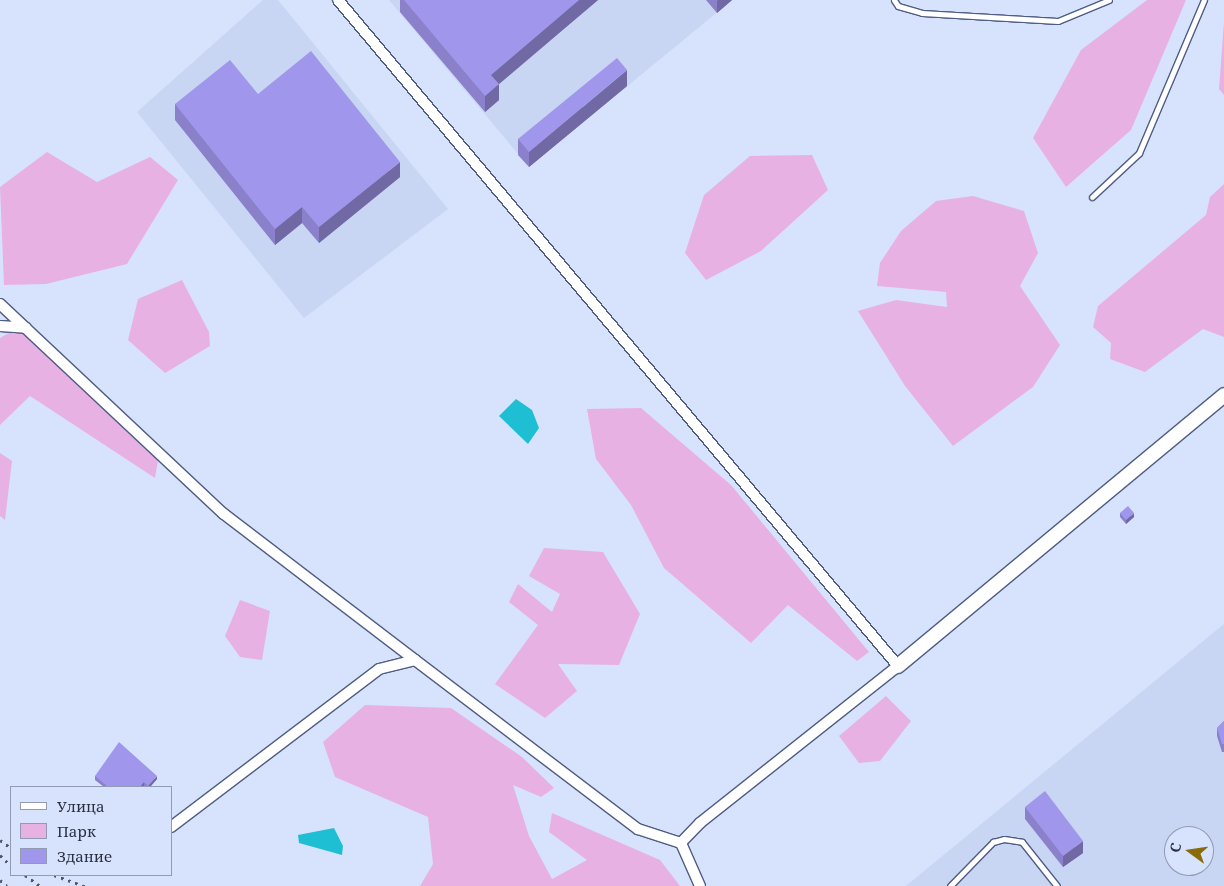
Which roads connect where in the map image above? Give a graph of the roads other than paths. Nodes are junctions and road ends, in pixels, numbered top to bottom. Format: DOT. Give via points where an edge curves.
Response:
graph roads {
  1 [pos="338,0"];
  2 [pos="894,0"];
  3 [pos="1109,0"];
  4 [pos="1204,0"];
  5 [pos="1092,197"];
  6 [pos="0,304"];
  7 [pos="0,326"];
  8 [pos="26,328"];
  9 [pos="1224,395"];
  10 [pos="415,660"];
  11 [pos="898,666"];
  12 [pos="172,826"];
  13 [pos="681,843"];
  14 [pos="700,886"];
  15 [pos="950,886"];
  16 [pos="1057,886"];
  1 -- 11 [label="street"];
  2 -- 3 [label="lane" via="898,6 922,13 1058,20"];
  4 -- 5 [label="lane" via="1139,153"];
  6 -- 8 [label="street"];
  7 -- 8 [label="street"];
  8 -- 10 [label="street" via="224,514"];
  9 -- 11 [label="street"];
  10 -- 12 [label="street" via="379,669"];
  10 -- 13 [label="street" via="638,829"];
  11 -- 13 [label="street" via="700,823"];
  13 -- 14 [label="street"];
  15 -- 16 [label="lane" via="993,842 1004,839 1022,842"];
}
